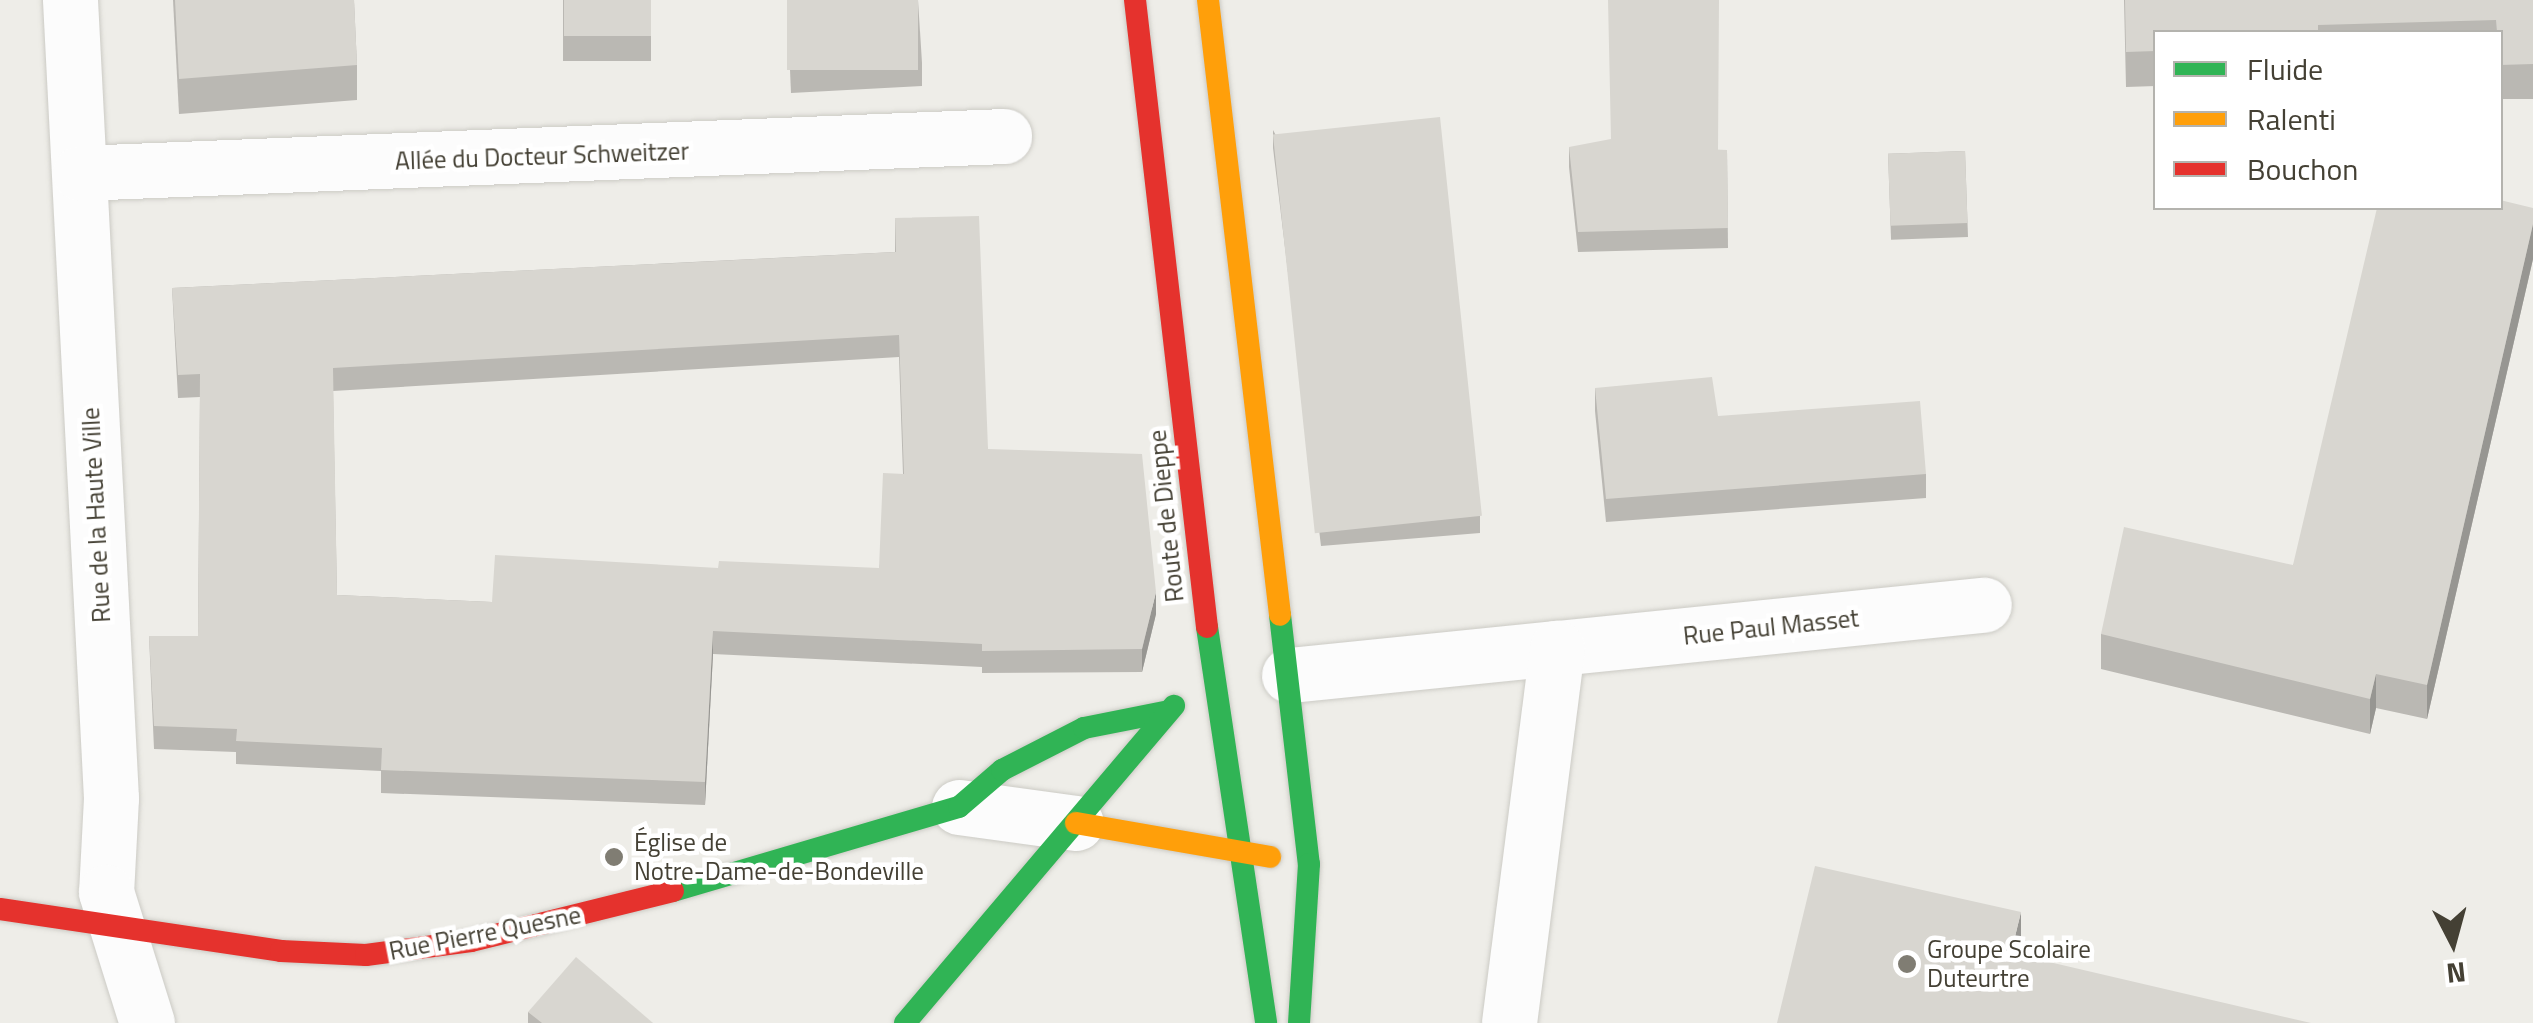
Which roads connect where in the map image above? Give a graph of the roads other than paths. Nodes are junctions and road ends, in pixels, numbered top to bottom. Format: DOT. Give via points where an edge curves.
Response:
graph roads {
  1 [pos="70,0"];
  2 [pos="1203,7"];
  3 [pos="1143,12"];
  4 [pos="1004,136"];
  5 [pos="80,173"];
  6 [pos="1984,605"];
  7 [pos="1558,648"];
  8 [pos="1280,676"];
  9 [pos="1222,682"];
  10 [pos="1165,712"];
  11 [pos="959,807"];
  12 [pos="1076,823"];
  13 [pos="1237,850"];
  14 [pos="1309,864"];
  15 [pos="0,909"];
  16 [pos="119,929"];
  17 [pos="147,1023"];
  18 [pos="904,1023"];
  19 [pos="1266,1023"];
  20 [pos="1299,1023"];
  21 [pos="1509,1023"];
  1 -- 5 [label="street, Rue de la Haute Ville"];
  2 -- 8 [label="main road"];
  3 -- 9 [label="main road, Route de Dieppe"];
  4 -- 5 [label="street, Allée du Docteur Schweitzer"];
  5 -- 16 [label="street, Rue de la Haute Ville" via="111,798 106,892"];
  6 -- 7 [label="street, Rue Paul Masset"];
  7 -- 8 [label="street, Rue Paul Masset"];
  7 -- 21 [label="street"];
  8 -- 14 [label="main road"];
  9 -- 10 [label="main road"];
  9 -- 13 [label="main road, Route de Dieppe"];
  10 -- 11 [label="main road, Rue Pierre Quesne" via="1084,728 1002,770"];
  10 -- 12 [label="main road"];
  11 -- 12 [label="street, Rue Pierre Quesne"];
  11 -- 16 [label="main road, Rue Pierre Quesne" via="630,904 471,942 366,955"];
  12 -- 13 [label="main road"];
  12 -- 18 [label="main road"];
  13 -- 14 [label="main road"];
  13 -- 19 [label="main road, Route de Dieppe"];
  14 -- 20 [label="main road"];
  15 -- 16 [label="main road, Rue Pierre Quesne"];
  16 -- 17 [label="street, Rue de la Haute Ville"];
}
